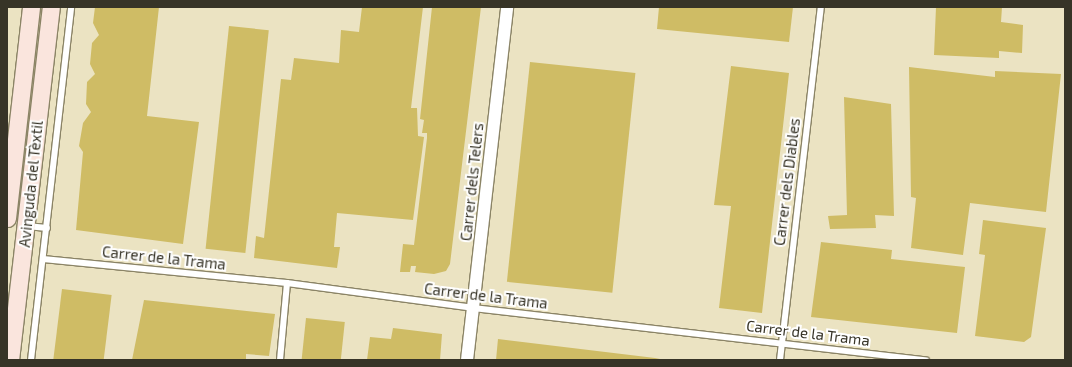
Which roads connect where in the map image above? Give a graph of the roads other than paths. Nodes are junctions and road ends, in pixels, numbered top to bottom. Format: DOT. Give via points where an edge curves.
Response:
graph roads {
  1 [pos="30,7"];
  2 [pos="50,7"];
  3 [pos="71,7"];
  4 [pos="507,7"];
  5 [pos="821,7"];
  6 [pos="7,218"];
  7 [pos="26,226"];
  8 [pos="47,228"];
  9 [pos="43,259"];
  10 [pos="287,283"];
  11 [pos="474,308"];
  12 [pos="782,342"];
  13 [pos="10,360"];
  14 [pos="31,360"];
  15 [pos="280,360"];
  16 [pos="467,360"];
  17 [pos="780,360"];
  18 [pos="926,360"];
  1 -- 6 [label="street, Avinguda del Tèxtil"];
  2 -- 7 [label="street, Avinguda del Tèxtil"];
  3 -- 8 [label="lane"];
  4 -- 11 [label="street, Carrer dels Telers"];
  5 -- 12 [label="lane, Carrer dels Diables"];
  7 -- 8 [label="lane"];
  7 -- 13 [label="street, Avinguda del Tèxtil"];
  8 -- 9 [label="lane"];
  9 -- 10 [label="lane, Carrer de la Trama"];
  9 -- 14 [label="lane"];
  10 -- 11 [label="lane, Carrer de la Trama"];
  10 -- 15 [label="lane"];
  11 -- 12 [label="lane, Carrer de la Trama"];
  11 -- 16 [label="street, Carrer dels Telers"];
  12 -- 17 [label="lane, Carrer dels Diables"];
  12 -- 18 [label="lane, Carrer de la Trama"];
}
